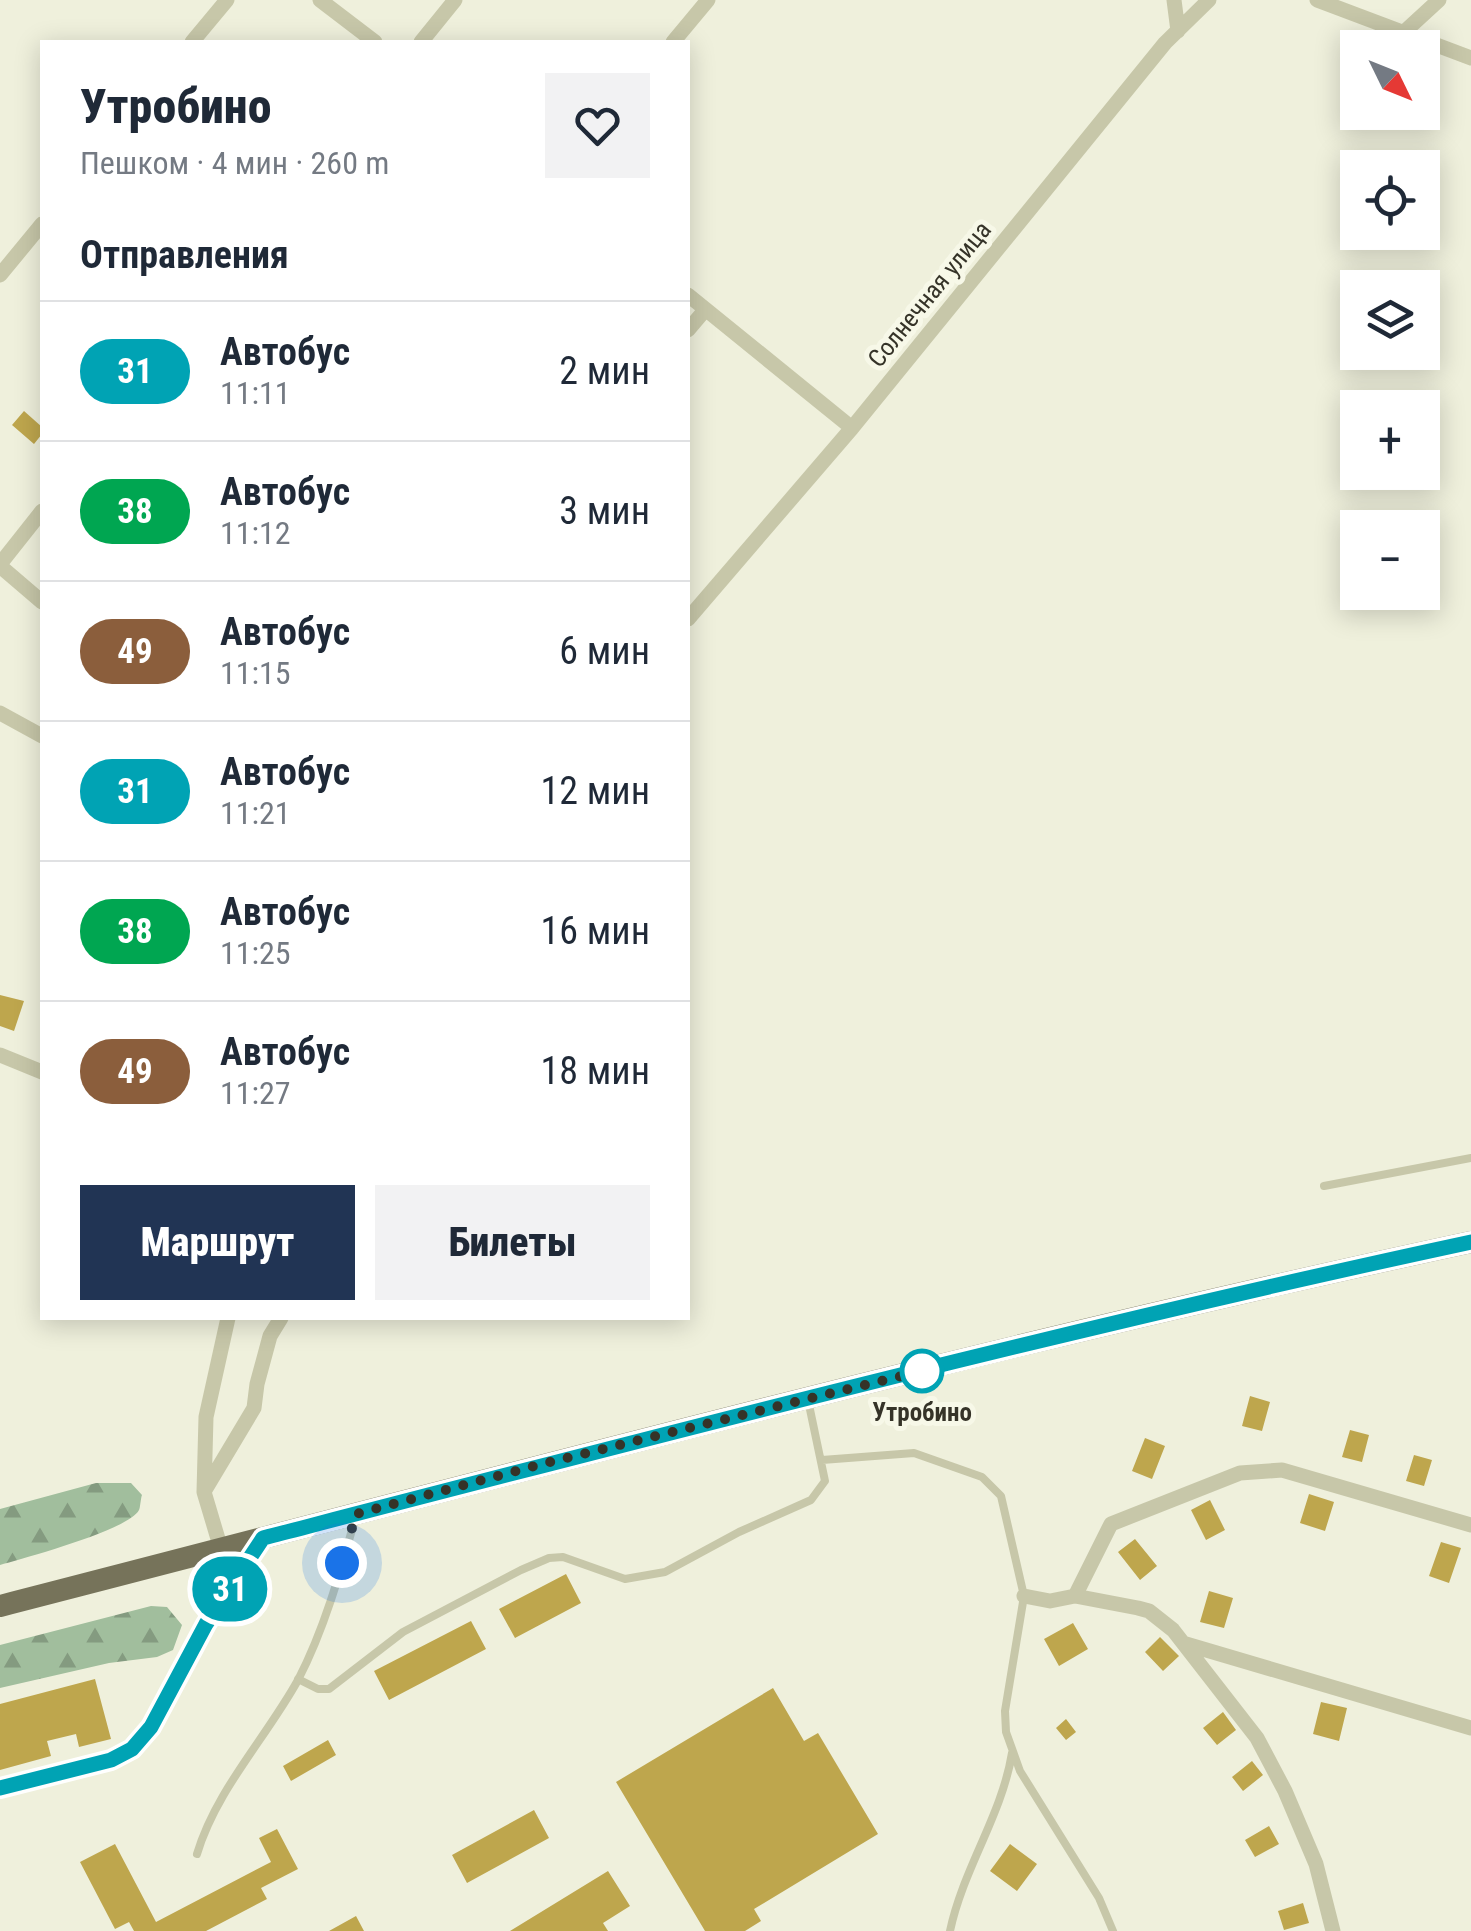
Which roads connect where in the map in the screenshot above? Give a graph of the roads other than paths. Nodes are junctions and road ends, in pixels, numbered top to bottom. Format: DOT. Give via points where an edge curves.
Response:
graph roads {
  1 [pos="227,0"];
  2 [pos="320,0"];
  3 [pos="455,0"];
  4 [pos="708,0"];
  5 [pos="1174,0"];
  6 [pos="1209,0"];
  7 [pos="1318,0"];
  8 [pos="1440,0"];
  9 [pos="1392,30"];
  10 [pos="1406,30"];
  11 [pos="1178,31"];
  12 [pos="194,40"];
  13 [pos="371,40"];
  14 [pos="423,40"];
  15 [pos="675,40"];
  16 [pos="1440,47"];
  17 [pos="1471,58"];
  18 [pos="40,226"];
  19 [pos="0,276"];
  20 [pos="690,298"];
  21 [pos="705,310"];
  22 [pos="690,328"];
  23 [pos="852,428"];
  24 [pos="40,515"];
  25 [pos="0,565"];
  26 [pos="40,600"];
  27 [pos="690,618"];
  28 [pos="0,713"];
  29 [pos="40,735"];
  30 [pos="0,1055"];
  31 [pos="40,1071"];
  32 [pos="1471,1158"];
  33 [pos="1324,1186"];
  34 [pos="1471,1242"];
  35 [pos="228,1320"];
  36 [pos="280,1320"];
  37 [pos="808,1400"];
  38 [pos="822,1460"];
  39 [pos="204,1492"];
  40 [pos="356,1514"];
  41 [pos="1471,1526"];
  42 [pos="263,1538"];
  43 [pos="221,1549"];
  44 [pos="1024,1596"];
  45 [pos="1074,1596"];
  46 [pos="0,1606"];
  47 [pos="1186,1644"];
  48 [pos="298,1679"];
  49 [pos="1471,1728"];
  50 [pos="1012,1752"];
  51 [pos="0,1788"];
  52 [pos="197,1854"];
  53 [pos="950,1931"];
  54 [pos="1113,1931"];
  55 [pos="1333,1931"];
  1 -- 12 [label="street"];
  2 -- 13 [label="street"];
  3 -- 14 [label="street"];
  4 -- 15 [label="street"];
  5 -- 11 [label="street"];
  6 -- 11 [label="street, Солнечная улица"];
  7 -- 9 [label="street"];
  8 -- 10 [label="street"];
  11 -- 23 [label="street, Солнечная улица"];
  16 -- 17 [label="street"];
  18 -- 19 [label="street"];
  20 -- 21 [label="street"];
  21 -- 22 [label="street"];
  21 -- 23 [label="street"];
  23 -- 27 [label="street, Солнечная улица"];
  24 -- 25 [label="street"];
  25 -- 26 [label="street"];
  28 -- 29 [label="street"];
  30 -- 31 [label="street"];
  32 -- 33 [label="lane"];
  34 -- 37 [label="main road"];
  35 -- 39 [label="street" via="206,1417"];
  36 -- 39 [label="street" via="254,1408"];
  37 -- 38 [label="lane"];
  37 -- 40 [label="main road"];
  38 -- 44 [label="lane" via="914,1454 982,1477 1000,1496"];
  38 -- 48 [label="lane" via="825,1481 811,1500 665,1572 625,1579 584,1562 549,1558 403,1632 330,1689"];
  39 -- 43 [label="street"];
  40 -- 42 [label="main road"];
  40 -- 48 [label="lane"];
  41 -- 45 [label="street" via="1282,1470 1252,1470 1111,1524"];
  42 -- 43 [label="main road"];
  42 -- 51 [label="lane" via="132,1749"];
  43 -- 46 [label="main road"];
  44 -- 45 [label="street"];
  44 -- 50 [label="lane" via="1005,1711"];
  45 -- 47 [label="street" via="1149,1611"];
  47 -- 49 [label="street"];
  47 -- 55 [label="street" via="1257,1738 1286,1791 1316,1864"];
  48 -- 52 [label="lane" via="222,1800"];
  50 -- 53 [label="lane"];
  50 -- 54 [label="lane"];
}
